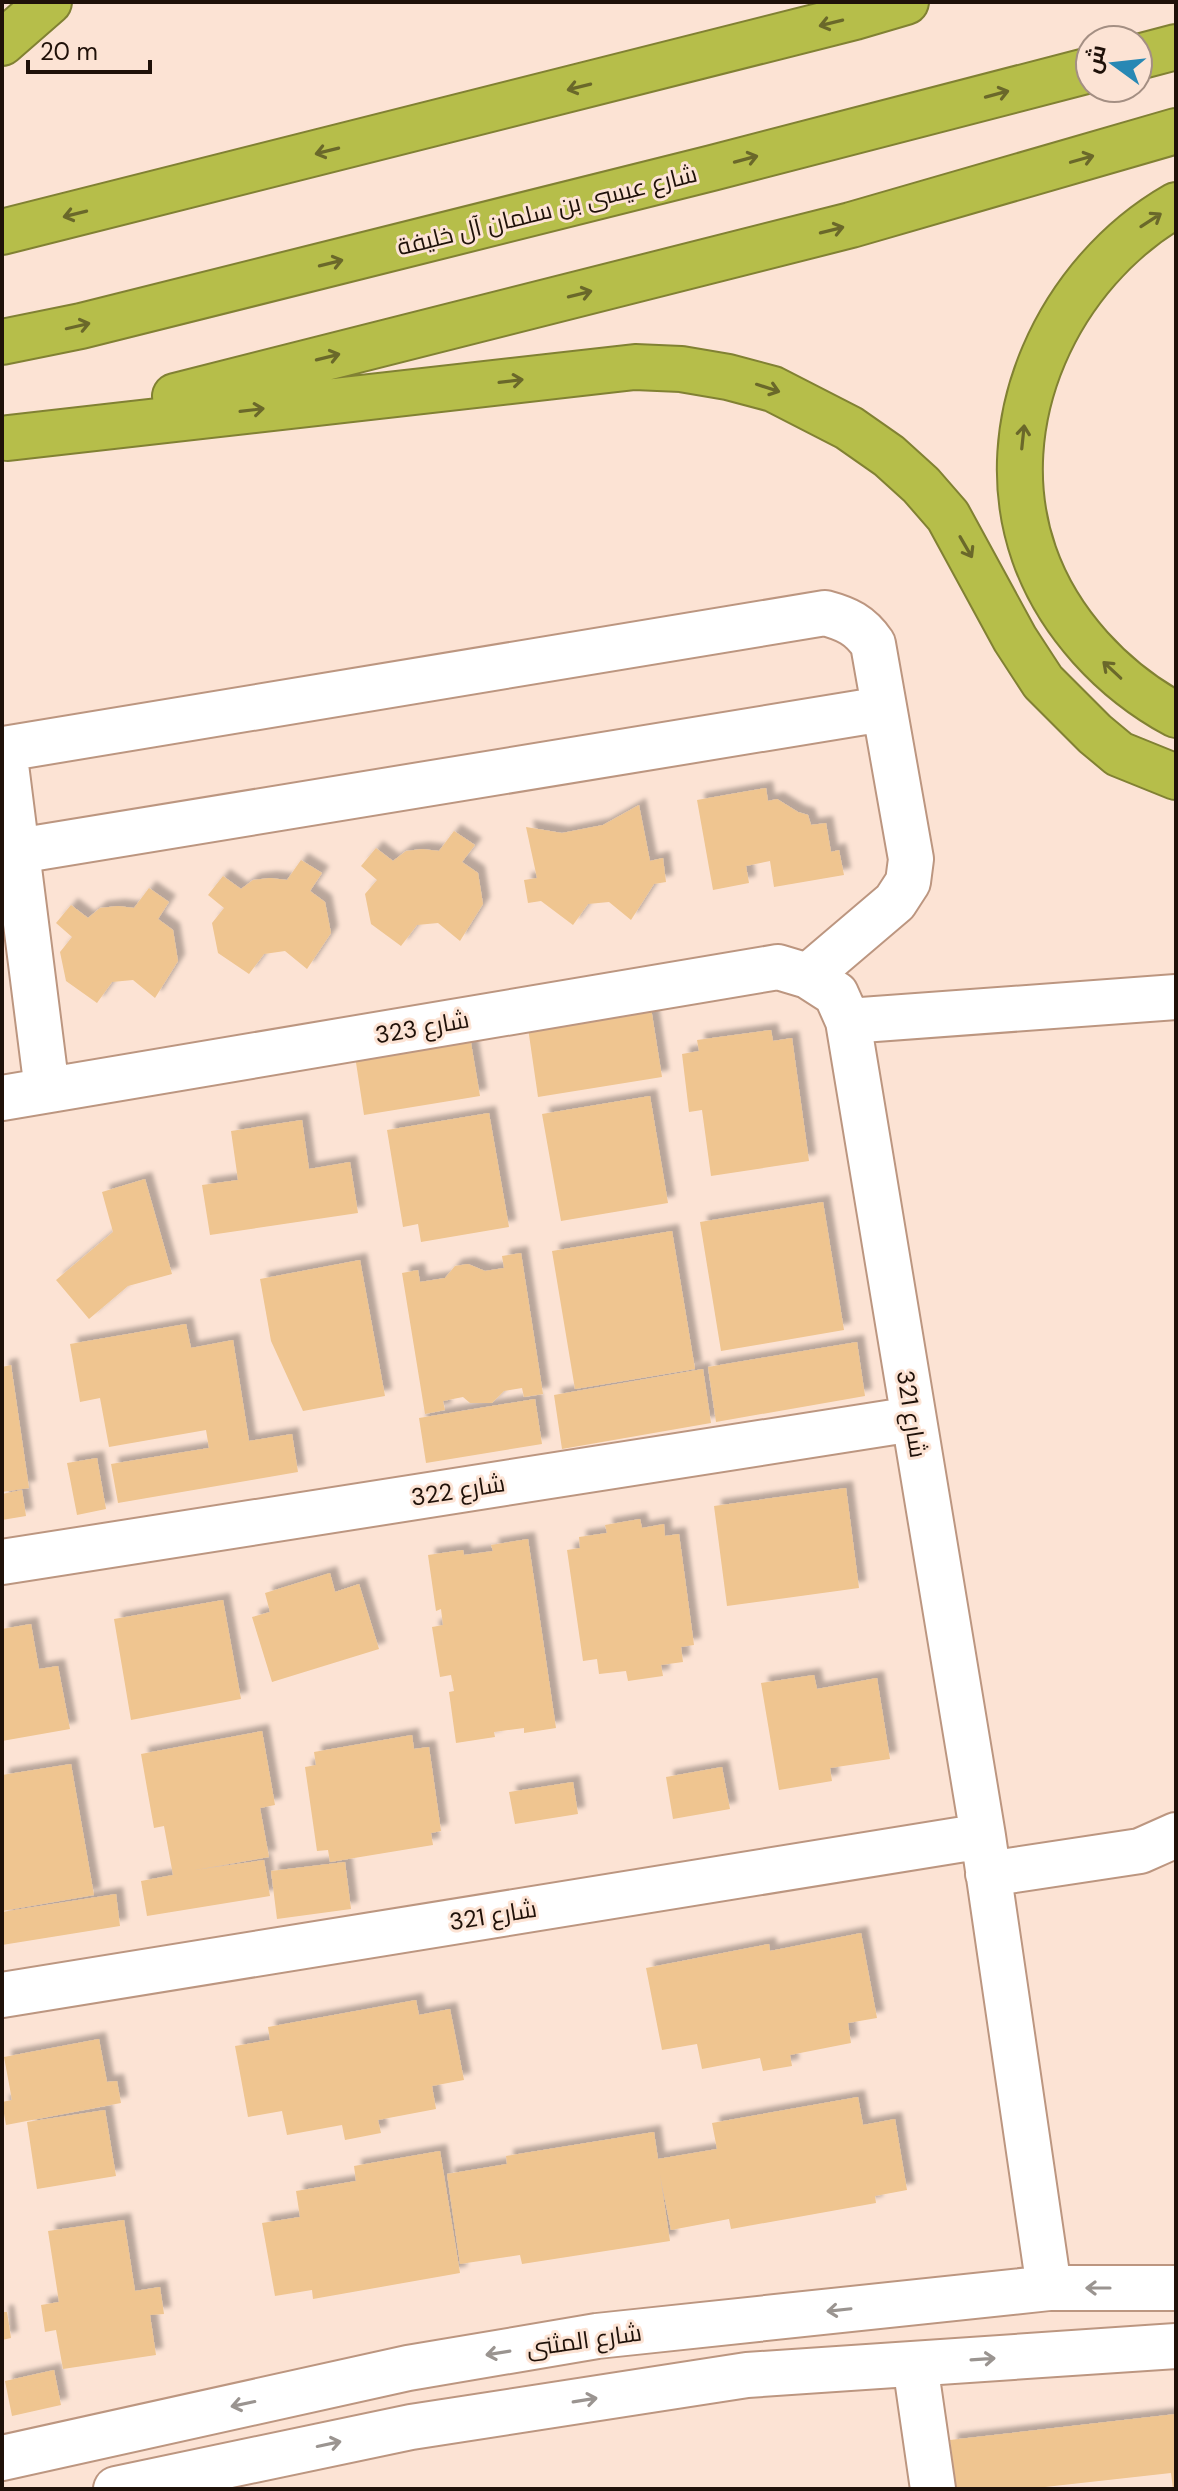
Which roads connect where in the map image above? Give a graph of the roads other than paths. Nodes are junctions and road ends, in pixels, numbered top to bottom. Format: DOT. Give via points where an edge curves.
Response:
graph roads {
  1 [pos="49,2"];
  2 [pos="906,2"];
  3 [pos="2,43"];
  4 [pos="1176,47"];
  5 [pos="1154,53"];
  6 [pos="1074,74"];
  7 [pos="1176,131"];
  8 [pos="1176,205"];
  9 [pos="2,232"];
  10 [pos="2,342"];
  11 [pos="5,439"];
  12 [pos="883,709"];
  13 [pos="1176,715"];
  14 [pos="1176,777"];
  15 [pos="18,851"];
  16 [pos="17,963"];
  17 [pos="831,997"];
  18 [pos="1176,997"];
  19 [pos="47,1090"];
  20 [pos="2,1098"];
  21 [pos="913,1419"];
  22 [pos="2,1562"];
  23 [pos="1176,1835"];
  24 [pos="986,1855"];
  25 [pos="2,1995"];
  26 [pos="1049,2288"];
  27 [pos="1176,2288"];
  28 [pos="1176,2346"];
  29 [pos="915,2364"];
  30 [pos="2,2458"];
  31 [pos="116,2489"];
  32 [pos="933,2489"];
  1 -- 3 [label="highway"];
  2 -- 9 [label="highway, one-way"];
  4 -- 5 [label="highway"];
  10 -- 6 [label="highway, شارع عيسى بن سلمان آل خليفة, one-way"];
  11 -- 7 [label="highway, one-way" via="851,225"];
  13 -- 8 [label="highway, one-way" via="1109,669 1055,597 1027,527 1021,470 1027,408 1060,321 1108,256"];
  11 -- 14 [label="highway, one-way" via="635,367 681,369 773,389 849,428 921,485 948,516 1043,682 1119,754"];
  12 -- 15 [label="street"];
  12 -- 15 [label="street" via="873,644 863,629 825,613 810,615 4,749"];
  12 -- 17 [label="street" via="911,859 908,882"];
  15 -- 16 [label="street"];
  16 -- 19 [label="street"];
  17 -- 18 [label="street, شارع 323"];
  17 -- 19 [label="street, شارع 323" via="778,967"];
  17 -- 21 [label="street, شارع 321"];
  19 -- 20 [label="street, شارع 323"];
  21 -- 22 [label="street, شارع 322"];
  21 -- 24 [label="street, شارع 321"];
  23 -- 24 [label="street, شارع 321" via="1140,1851"];
  24 -- 25 [label="street, شارع 321"];
  24 -- 26 [label="street, شارع 321"];
  27 -- 26 [label="street, شارع المثنى, one-way"];
  26 -- 30 [label="street, شارع المثنى, one-way" via="597,2336 408,2368"];
  29 -- 28 [label="street, one-way"];
  31 -- 29 [label="street, one-way" via="411,2427 747,2375"];
  29 -- 32 [label="street"];
}
